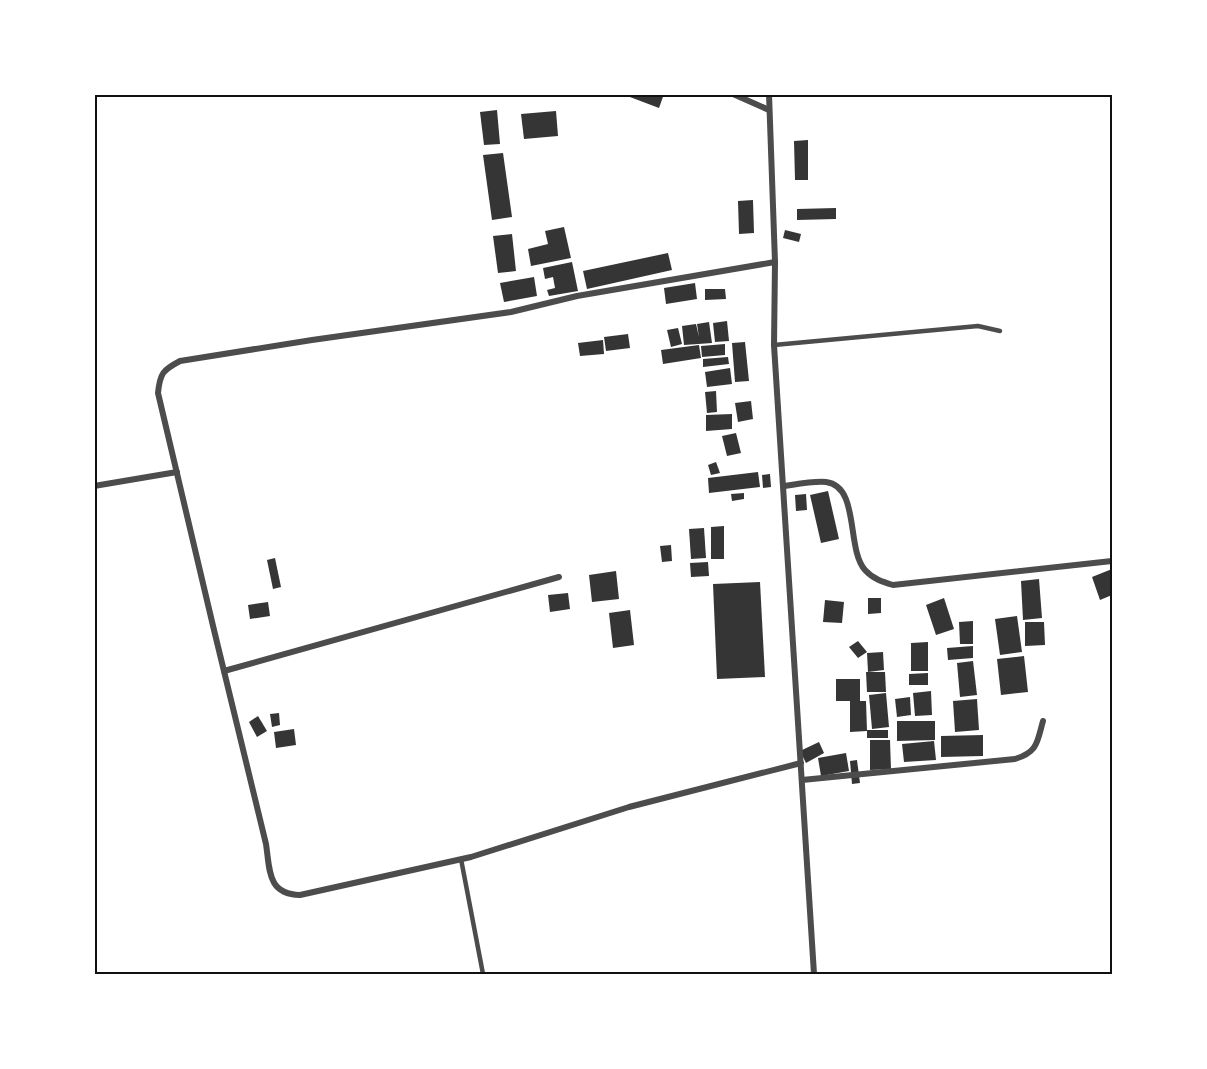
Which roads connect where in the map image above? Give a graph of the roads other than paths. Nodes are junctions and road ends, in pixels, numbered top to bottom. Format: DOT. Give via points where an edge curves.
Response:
graph roads {
  1 [pos="733,94"];
  2 [pos="769,94"];
  3 [pos="769,110"];
  4 [pos="775,262"];
  5 [pos="1000,331"];
  6 [pos="774,345"];
  7 [pos="177,472"];
  8 [pos="94,486"];
  9 [pos="785,486"];
  10 [pos="1113,561"];
  11 [pos="559,577"];
  12 [pos="224,671"];
  13 [pos="1043,722"];
  14 [pos="801,763"];
  15 [pos="802,780"];
  16 [pos="461,859"];
  17 [pos="483,975"];
  18 [pos="814,975"];
  1 -- 3 [label="street"];
  2 -- 3 [label="street"];
  3 -- 4 [label="street"];
  4 -- 6 [label="street"];
  4 -- 7 [label="street" via="577,296 511,312 180,361 159,378 158,393"];
  5 -- 6 [label="lane" via="978,326"];
  6 -- 9 [label="street"];
  7 -- 8 [label="street"];
  7 -- 12 [label="street"];
  9 -- 10 [label="street" via="827,482 837,486 845,495 856,553 864,569 877,580 893,585"];
  9 -- 14 [label="street"];
  11 -- 12 [label="street"];
  12 -- 16 [label="street" via="272,879 279,890 300,895"];
  13 -- 15 [label="street" via="1035,747 1015,759"];
  14 -- 15 [label="street"];
  14 -- 16 [label="street" via="628,807"];
  15 -- 18 [label="street"];
  16 -- 17 [label="lane"];
}
